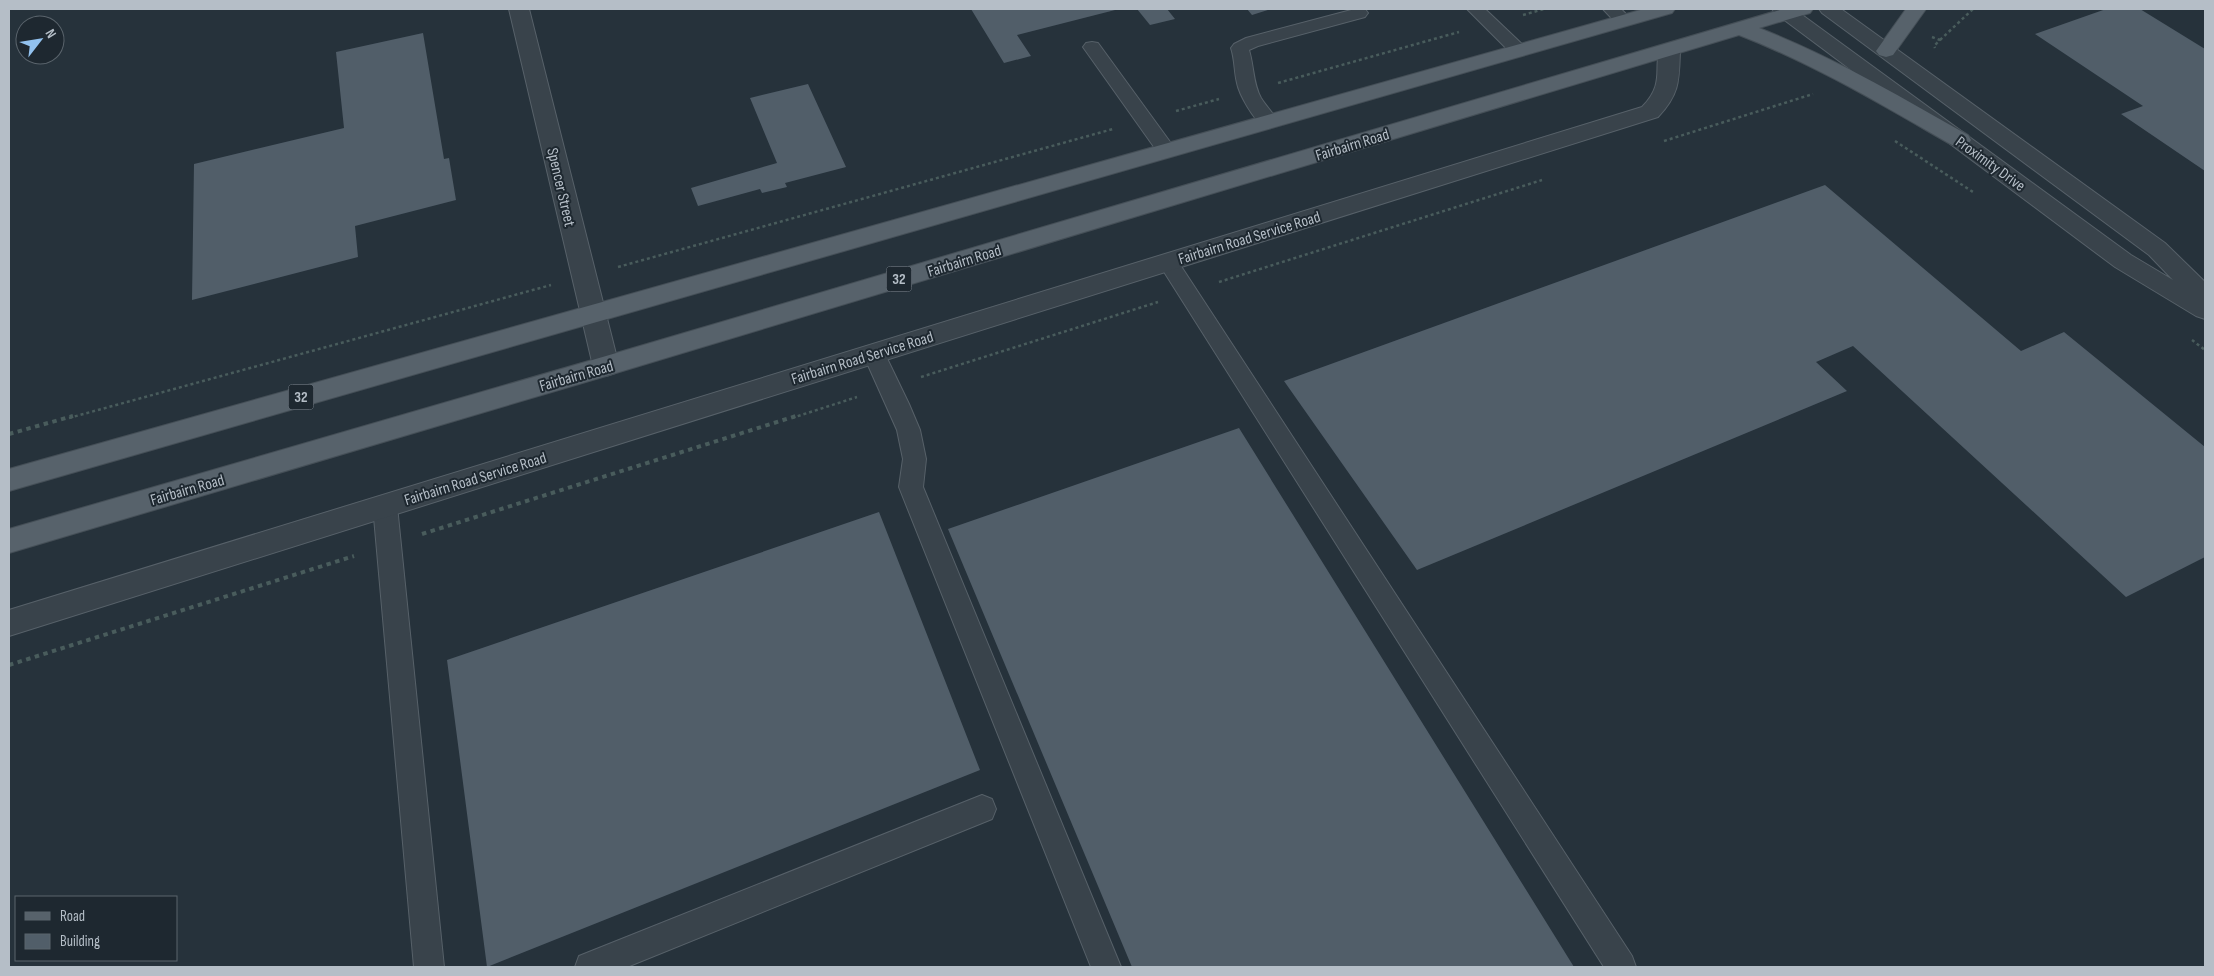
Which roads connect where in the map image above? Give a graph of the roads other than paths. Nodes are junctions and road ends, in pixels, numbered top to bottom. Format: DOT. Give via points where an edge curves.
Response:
graph roads {
  1 [pos="519,9"];
  2 [pos="1475,9"];
  3 [pos="1664,9"];
  4 [pos="1829,9"];
  5 [pos="1916,9"];
  6 [pos="1791,10"];
  7 [pos="1359,13"];
  8 [pos="1617,14"];
  9 [pos="1740,28"];
  10 [pos="1092,47"];
  11 [pos="1518,50"];
  12 [pos="1670,50"];
  13 [pos="1886,51"];
  14 [pos="1269,121"];
  15 [pos="1960,140"];
  16 [pos="1166,150"];
  17 [pos="1168,262"];
  18 [pos="2205,297"];
  19 [pos="2205,310"];
  20 [pos="592,314"];
  21 [pos="874,354"];
  22 [pos="606,366"];
  23 [pos="9,480"];
  24 [pos="385,506"];
  25 [pos="9,541"];
  26 [pos="9,623"];
  27 [pos="982,809"];
  28 [pos="429,967"];
  29 [pos="590,967"];
  30 [pos="1106,967"];
  31 [pos="1621,967"];
  1 -- 20 [label="street, Spencer Street"];
  2 -- 11 [label="lane"];
  3 -- 8 [label="main road, 32"];
  4 -- 13 [label="street, Proximity Drive"];
  5 -- 13 [label="main road"];
  6 -- 9 [label="main road, Fairbairn Road / 32"];
  6 -- 15 [label="street, Proximity Drive"];
  7 -- 14 [label="lane" via="1240,48 1249,91"];
  8 -- 11 [label="main road, 32"];
  9 -- 12 [label="main road, Fairbairn Road / 32"];
  9 -- 15 [label="main road" via="1844,74"];
  10 -- 16 [label="lane"];
  11 -- 14 [label="main road, 32"];
  12 -- 17 [label="street, Fairbairn Road Service Road" via="1667,93 1650,112"];
  12 -- 22 [label="main road, Fairbairn Road / 32"];
  13 -- 18 [label="street, Proximity Drive" via="2158,249"];
  14 -- 16 [label="main road, 32"];
  15 -- 19 [label="street, Proximity Drive" via="2123,261"];
  16 -- 20 [label="main road, 32"];
  17 -- 21 [label="street, Fairbairn Road Service Road"];
  17 -- 31 [label="lane"];
  20 -- 22 [label="street, Spencer Street"];
  20 -- 23 [label="main road, 32"];
  21 -- 24 [label="street, Fairbairn Road Service Road"];
  21 -- 30 [label="lane" via="911,437 915,459 911,487"];
  22 -- 25 [label="main road, Fairbairn Road / 32"];
  24 -- 26 [label="street, Fairbairn Road Service Road"];
  24 -- 28 [label="lane"];
  27 -- 29 [label="lane"];
}
